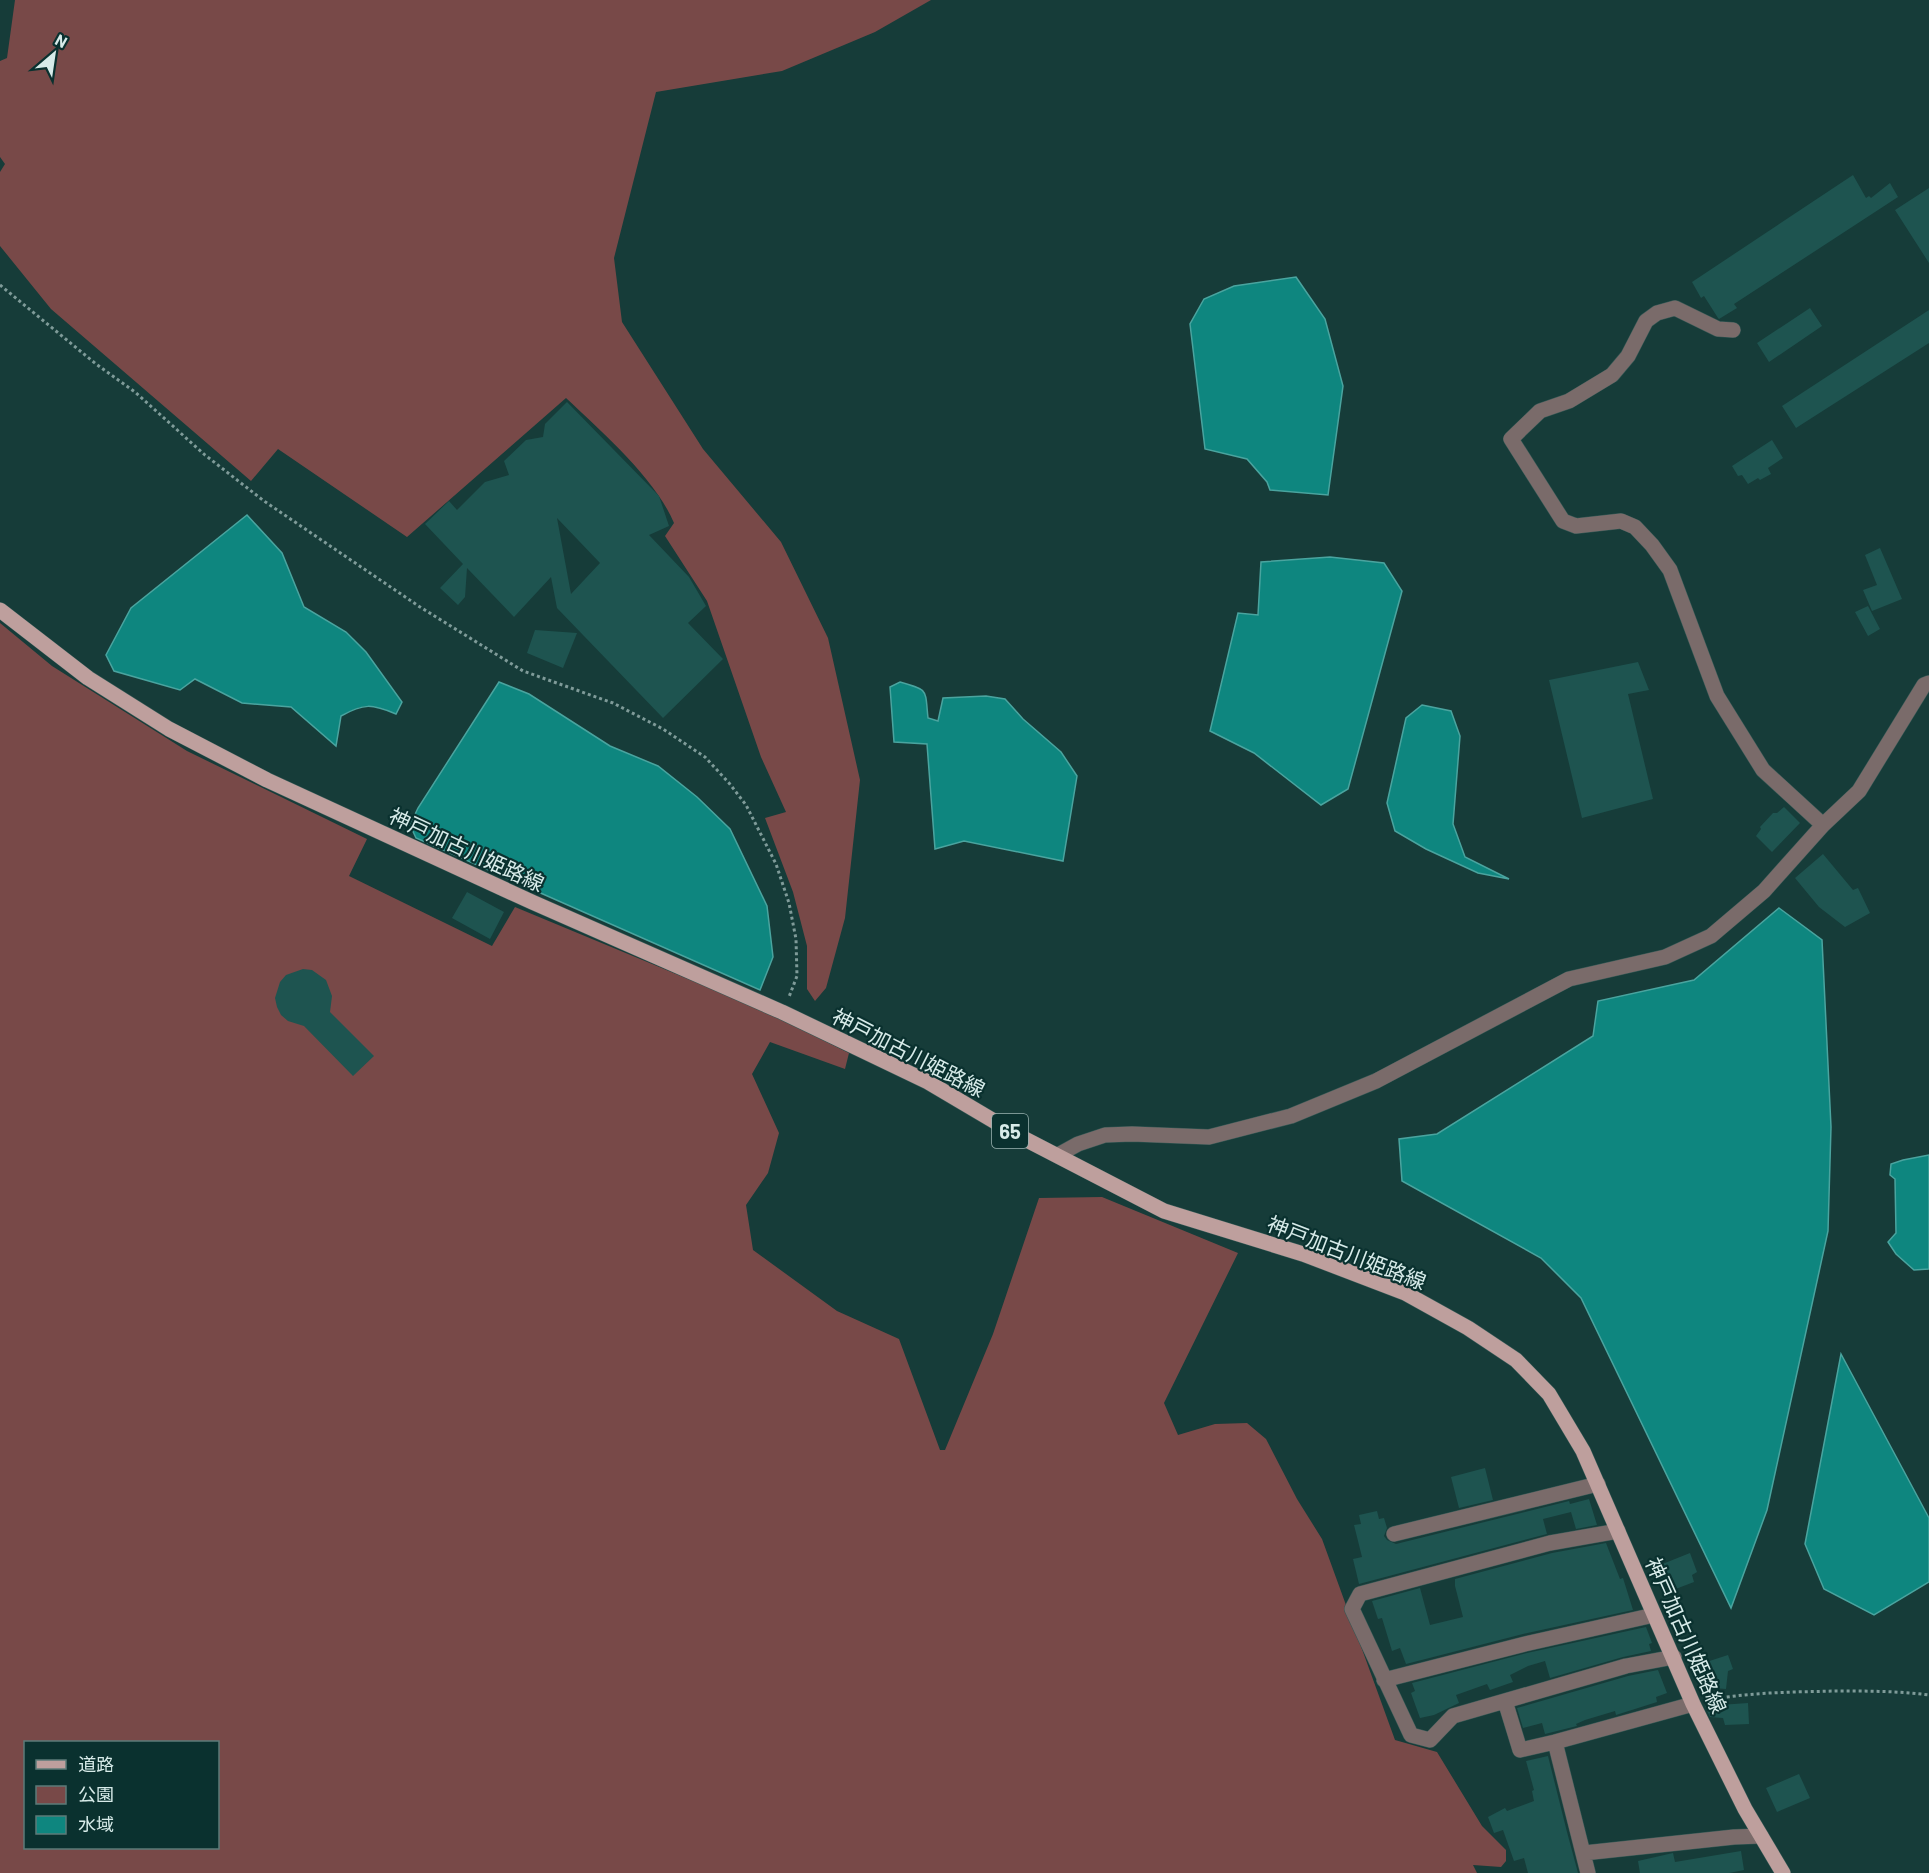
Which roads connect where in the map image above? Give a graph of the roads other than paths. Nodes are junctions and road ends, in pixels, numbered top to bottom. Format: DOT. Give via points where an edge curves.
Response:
graph roads {
  1 [pos="1733,330"];
  2 [pos="0,610"];
  3 [pos="1929,683"];
  4 [pos="1823,825"];
  5 [pos="1058,1155"];
  6 [pos="1598,1484"];
  7 [pos="1618,1531"];
  8 [pos="1394,1534"];
  9 [pos="1654,1615"];
  10 [pos="1674,1657"];
  11 [pos="1384,1680"];
  12 [pos="1505,1701"];
  13 [pos="1693,1704"];
  14 [pos="1555,1742"];
  15 [pos="1761,1836"];
  16 [pos="1584,1853"];
  17 [pos="1588,1873"];
  18 [pos="1783,1873"];
  1 -- 4 [label="street" via="1718,328 1675,308 1657,313 1646,321 1628,356 1612,375 1569,401 1540,411 1511,439 1563,521 1576,526 1621,521 1635,527 1652,545 1674,579 1717,696 1763,770"];
  2 -- 5 [label="main road, 神戸加古川姫路線 / 65" via="88,678 169,729 267,780 782,1012 928,1082"];
  3 -- 4 [label="street" via="1924,685 1859,791"];
  4 -- 5 [label="street" via="1764,891 1711,936 1665,957 1569,979 1376,1081 1291,1116 1209,1137 1105,1135"];
  5 -- 6 [label="main road, 神戸加古川姫路線 / 65" via="1164,1210 1303,1254 1405,1293 1468,1328 1516,1360 1549,1394 1584,1451"];
  6 -- 7 [label="main road, 神戸加古川姫路線 / 65"];
  6 -- 8 [label="street"];
  7 -- 9 [label="main road, 神戸加古川姫路線 / 65"];
  7 -- 11 [label="street" via="1550,1543 1360,1594 1352,1609"];
  9 -- 10 [label="main road, 神戸加古川姫路線 / 65"];
  9 -- 11 [label="street"];
  10 -- 12 [label="street" via="1626,1666"];
  10 -- 13 [label="main road, 神戸加古川姫路線 / 65"];
  11 -- 12 [label="street" via="1411,1735 1430,1740 1453,1716"];
  12 -- 14 [label="street" via="1520,1750"];
  13 -- 14 [label="street"];
  13 -- 15 [label="main road, 神戸加古川姫路線 / 65"];
  14 -- 16 [label="street"];
  15 -- 16 [label="street"];
  15 -- 18 [label="main road, 神戸加古川姫路線 / 65"];
  16 -- 17 [label="street"];
}
